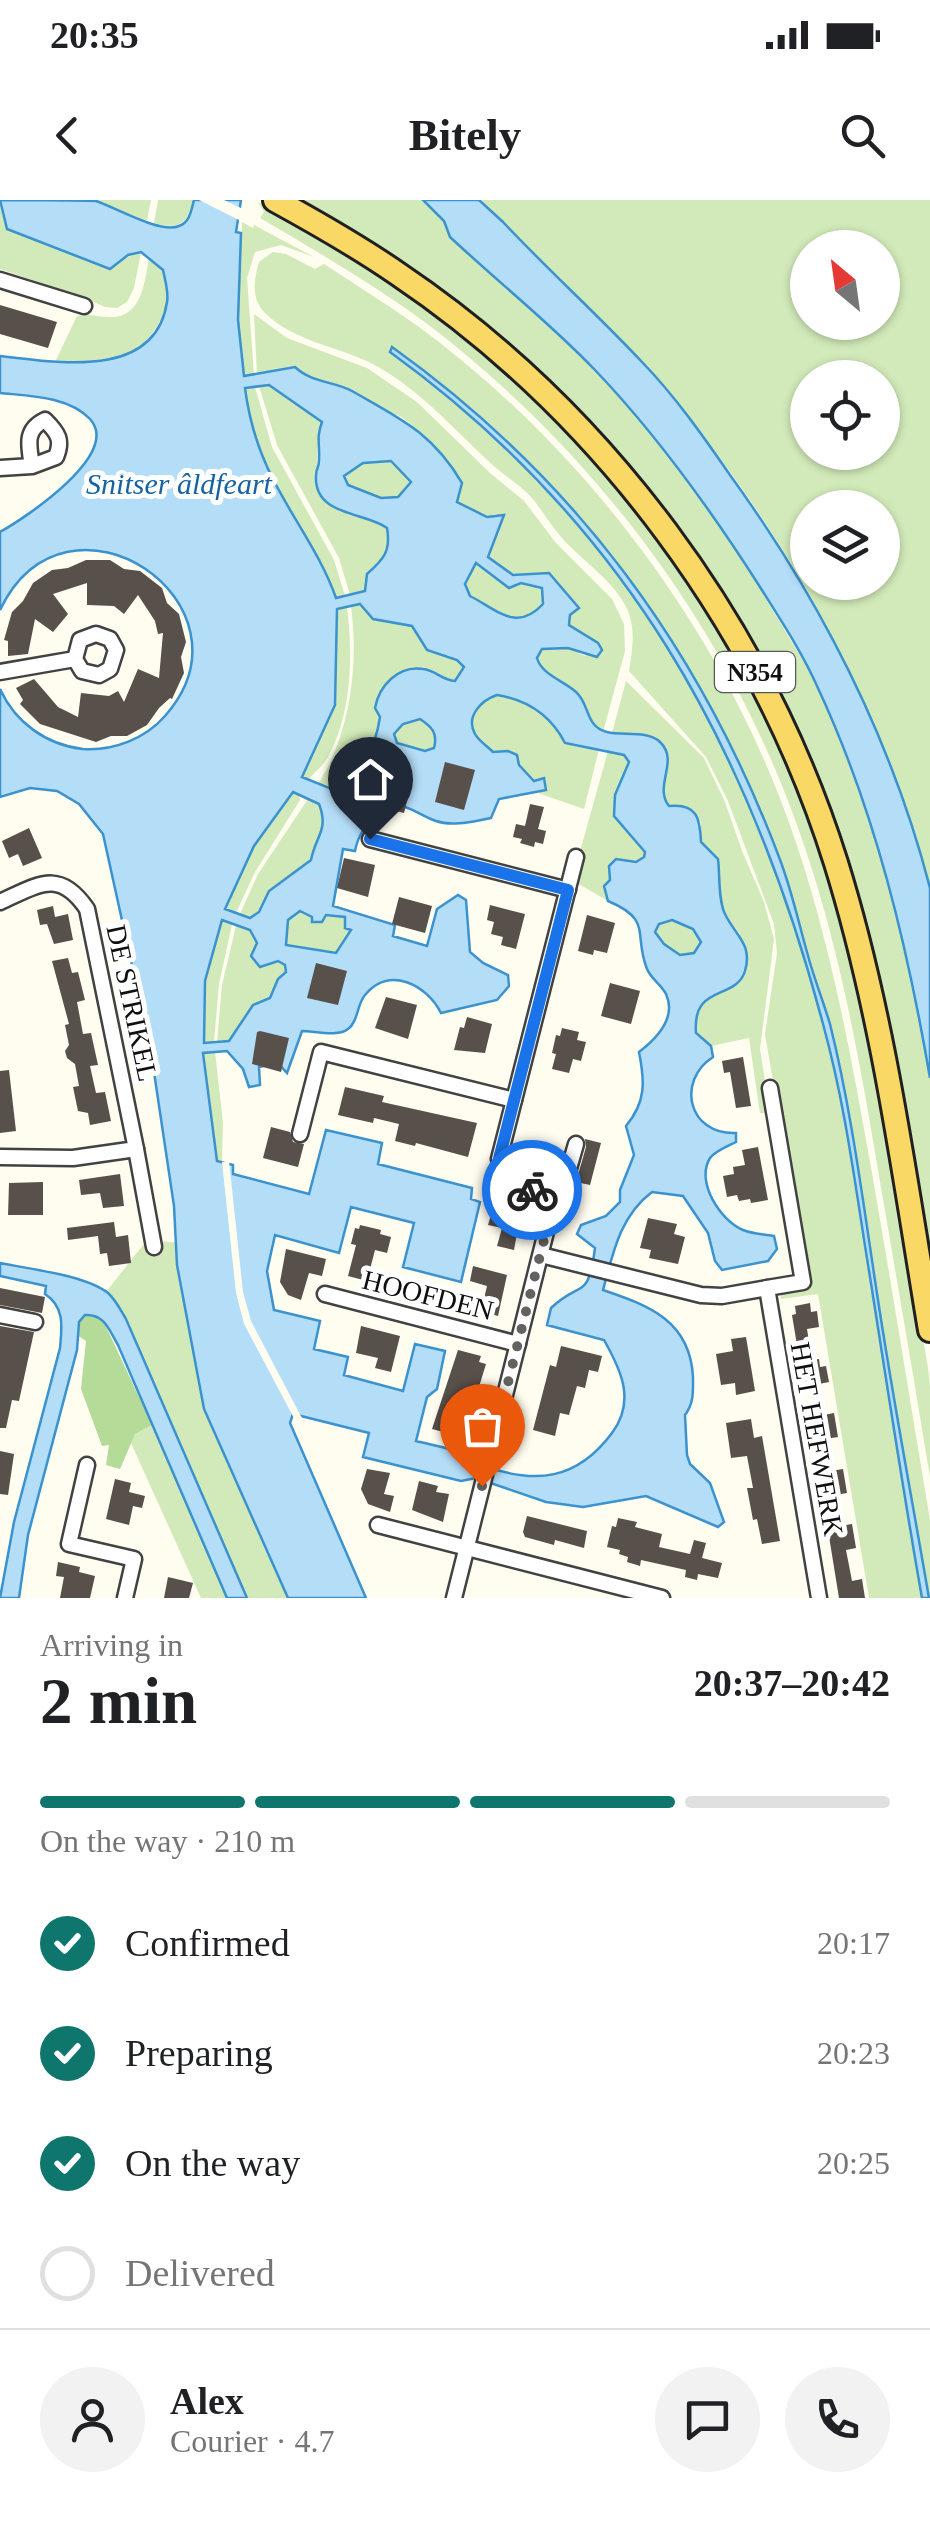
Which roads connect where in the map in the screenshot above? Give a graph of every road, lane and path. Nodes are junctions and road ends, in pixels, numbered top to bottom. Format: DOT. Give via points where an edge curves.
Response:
graph roads {
  1 [pos="276,200"];
  2 [pos="0,280"];
  3 [pos="84,306"];
  4 [pos="32,466"];
  5 [pos="0,468"];
  6 [pos="75,659"];
  7 [pos="4,671"];
  8 [pos="370,839"];
  9 [pos="576,857"];
  10 [pos="568,890"];
  11 [pos="0,902"];
  12 [pos="770,1088"];
  13 [pos="514,1100"];
  14 [pos="300,1134"];
  15 [pos="576,1144"];
  16 [pos="136,1149"];
  17 [pos="0,1157"];
  18 [pos="546,1198"];
  19 [pos="154,1247"];
  20 [pos="542,1255"];
  21 [pos="766,1288"];
  22 [pos="325,1294"];
  23 [pos="0,1315"];
  24 [pos="36,1322"];
  25 [pos="930,1330"];
  26 [pos="518,1344"];
  27 [pos="87,1465"];
  28 [pos="378,1525"];
  29 [pos="466,1548"];
  30 [pos="125,1598"];
  31 [pos="454,1598"];
  32 [pos="662,1598"];
  33 [pos="819,1598"];
  1 -- 25 [label="main road, N354" via="400,274 530,380 661,525 750,662 802,767 852,917"];
  2 -- 3 [label="street"];
  4 -- 5 [label="street"];
  6 -- 7 [label="street"];
  8 -- 10 [label="street"];
  9 -- 10 [label="street"];
  10 -- 13 [label="street"];
  11 -- 16 [label="street, DE STRIKEL" via="43,883 63,884 86,908"];
  12 -- 21 [label="street" via="804,1282"];
  13 -- 14 [label="street" via="321,1052"];
  13 -- 18 [label="street" via="500,1170 511,1184"];
  15 -- 18 [label="street" via="566,1179"];
  16 -- 17 [label="street" via="72,1158"];
  16 -- 19 [label="street, DE STRIKEL"];
  18 -- 20 [label="street, HOOFDEN" via="550,1216"];
  20 -- 21 [label="street" via="711,1296"];
  20 -- 26 [label="street, HOOFDEN"];
  21 -- 33 [label="street, HET HEFWERK"];
  22 -- 26 [label="street, HOOFDEN"];
  23 -- 24 [label="street"];
  26 -- 29 [label="street, HOOFDEN"];
  27 -- 30 [label="street" via="69,1544 134,1559"];
  28 -- 29 [label="street"];
  29 -- 31 [label="street"];
  29 -- 32 [label="street"];
}
